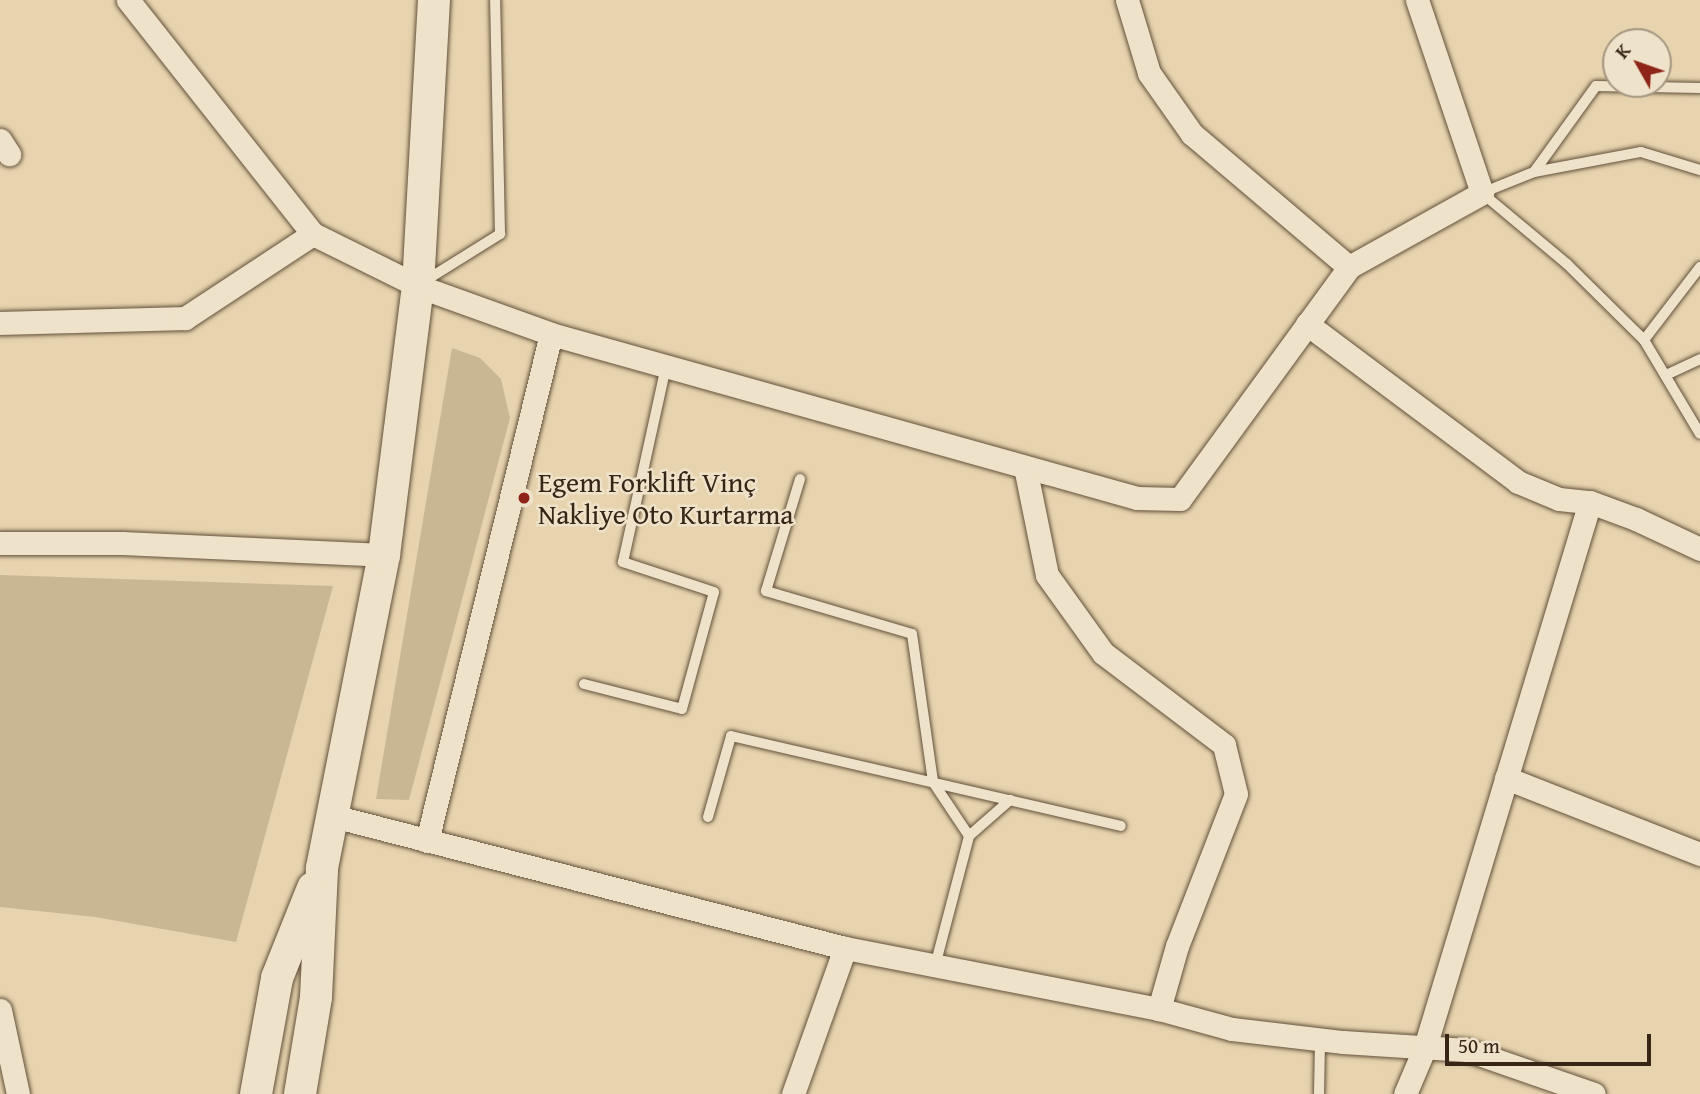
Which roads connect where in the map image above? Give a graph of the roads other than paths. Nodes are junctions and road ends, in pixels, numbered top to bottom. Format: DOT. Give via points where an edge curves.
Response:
graph roads {
  1 [pos="128,0"];
  2 [pos="434,0"];
  3 [pos="495,0"];
  4 [pos="1127,0"];
  5 [pos="1417,0"];
  6 [pos="1700,88"];
  7 [pos="1700,170"];
  8 [pos="1535,172"];
  9 [pos="1482,193"];
  10 [pos="313,234"];
  11 [pos="1349,267"];
  12 [pos="1700,267"];
  13 [pos="418,286"];
  14 [pos="0,323"];
  15 [pos="1307,324"];
  16 [pos="551,334"];
  17 [pos="1644,340"];
  18 [pos="1700,359"];
  19 [pos="666,366"];
  20 [pos="1666,374"];
  21 [pos="1700,434"];
  22 [pos="1026,467"];
  23 [pos="800,479"];
  24 [pos="1590,502"];
  25 [pos="0,543"];
  26 [pos="1700,549"];
  27 [pos="384,555"];
  28 [pos="584,684"];
  29 [pos="1506,778"];
  30 [pos="933,782"];
  31 [pos="1010,800"];
  32 [pos="333,816"];
  33 [pos="708,817"];
  34 [pos="1121,825"];
  35 [pos="969,836"];
  36 [pos="427,841"];
  37 [pos="1700,853"];
  38 [pos="322,868"];
  39 [pos="845,948"];
  40 [pos="935,966"];
  41 [pos="1159,1009"];
  42 [pos="0,1010"];
  43 [pos="1320,1040"];
  44 [pos="1425,1047"];
  45 [pos="18,1094"];
  46 [pos="256,1094"];
  47 [pos="300,1094"];
  48 [pos="793,1094"];
  49 [pos="1319,1094"];
  50 [pos="1405,1094"];
  51 [pos="1594,1094"];
  1 -- 10 [label="street"];
  2 -- 13 [label="street"];
  3 -- 13 [label="lane" via="500,234"];
  4 -- 11 [label="street" via="1149,73 1192,134"];
  5 -- 9 [label="street"];
  6 -- 8 [label="lane" via="1596,86"];
  7 -- 8 [label="lane" via="1641,152"];
  8 -- 9 [label="lane"];
  9 -- 11 [label="street"];
  9 -- 17 [label="lane" via="1567,264"];
  10 -- 13 [label="street"];
  10 -- 14 [label="street" via="185,318"];
  11 -- 15 [label="street"];
  12 -- 17 [label="lane"];
  13 -- 16 [label="street"];
  13 -- 27 [label="street"];
  15 -- 22 [label="street" via="1180,499 1137,498"];
  15 -- 24 [label="street" via="1518,481 1559,499"];
  16 -- 19 [label="street"];
  16 -- 36 [label="street"];
  17 -- 20 [label="lane"];
  18 -- 20 [label="lane"];
  19 -- 22 [label="street"];
  19 -- 28 [label="lane" via="623,562 714,592 682,709"];
  20 -- 21 [label="lane"];
  22 -- 41 [label="street" via="1046,575 1103,653 1224,745 1236,794 1177,946"];
  23 -- 30 [label="lane" via="766,592 912,634"];
  24 -- 26 [label="street"];
  24 -- 29 [label="street"];
  25 -- 27 [label="street" via="122,543"];
  27 -- 32 [label="street"];
  29 -- 37 [label="street"];
  29 -- 44 [label="street"];
  30 -- 31 [label="lane"];
  30 -- 33 [label="lane" via="731,736"];
  30 -- 35 [label="lane"];
  31 -- 34 [label="lane"];
  31 -- 35 [label="lane"];
  32 -- 36 [label="street"];
  32 -- 38 [label="street"];
  35 -- 40 [label="lane"];
  36 -- 39 [label="street"];
  38 -- 46 [label="street" via="277,978"];
  38 -- 47 [label="street" via="316,997"];
  39 -- 40 [label="street"];
  39 -- 48 [label="street"];
  40 -- 41 [label="street"];
  41 -- 43 [label="street" via="1232,1029"];
  42 -- 45 [label="street"];
  43 -- 44 [label="street"];
  43 -- 49 [label="lane"];
  44 -- 50 [label="street"];
  44 -- 51 [label="street" via="1467,1050"];
}
